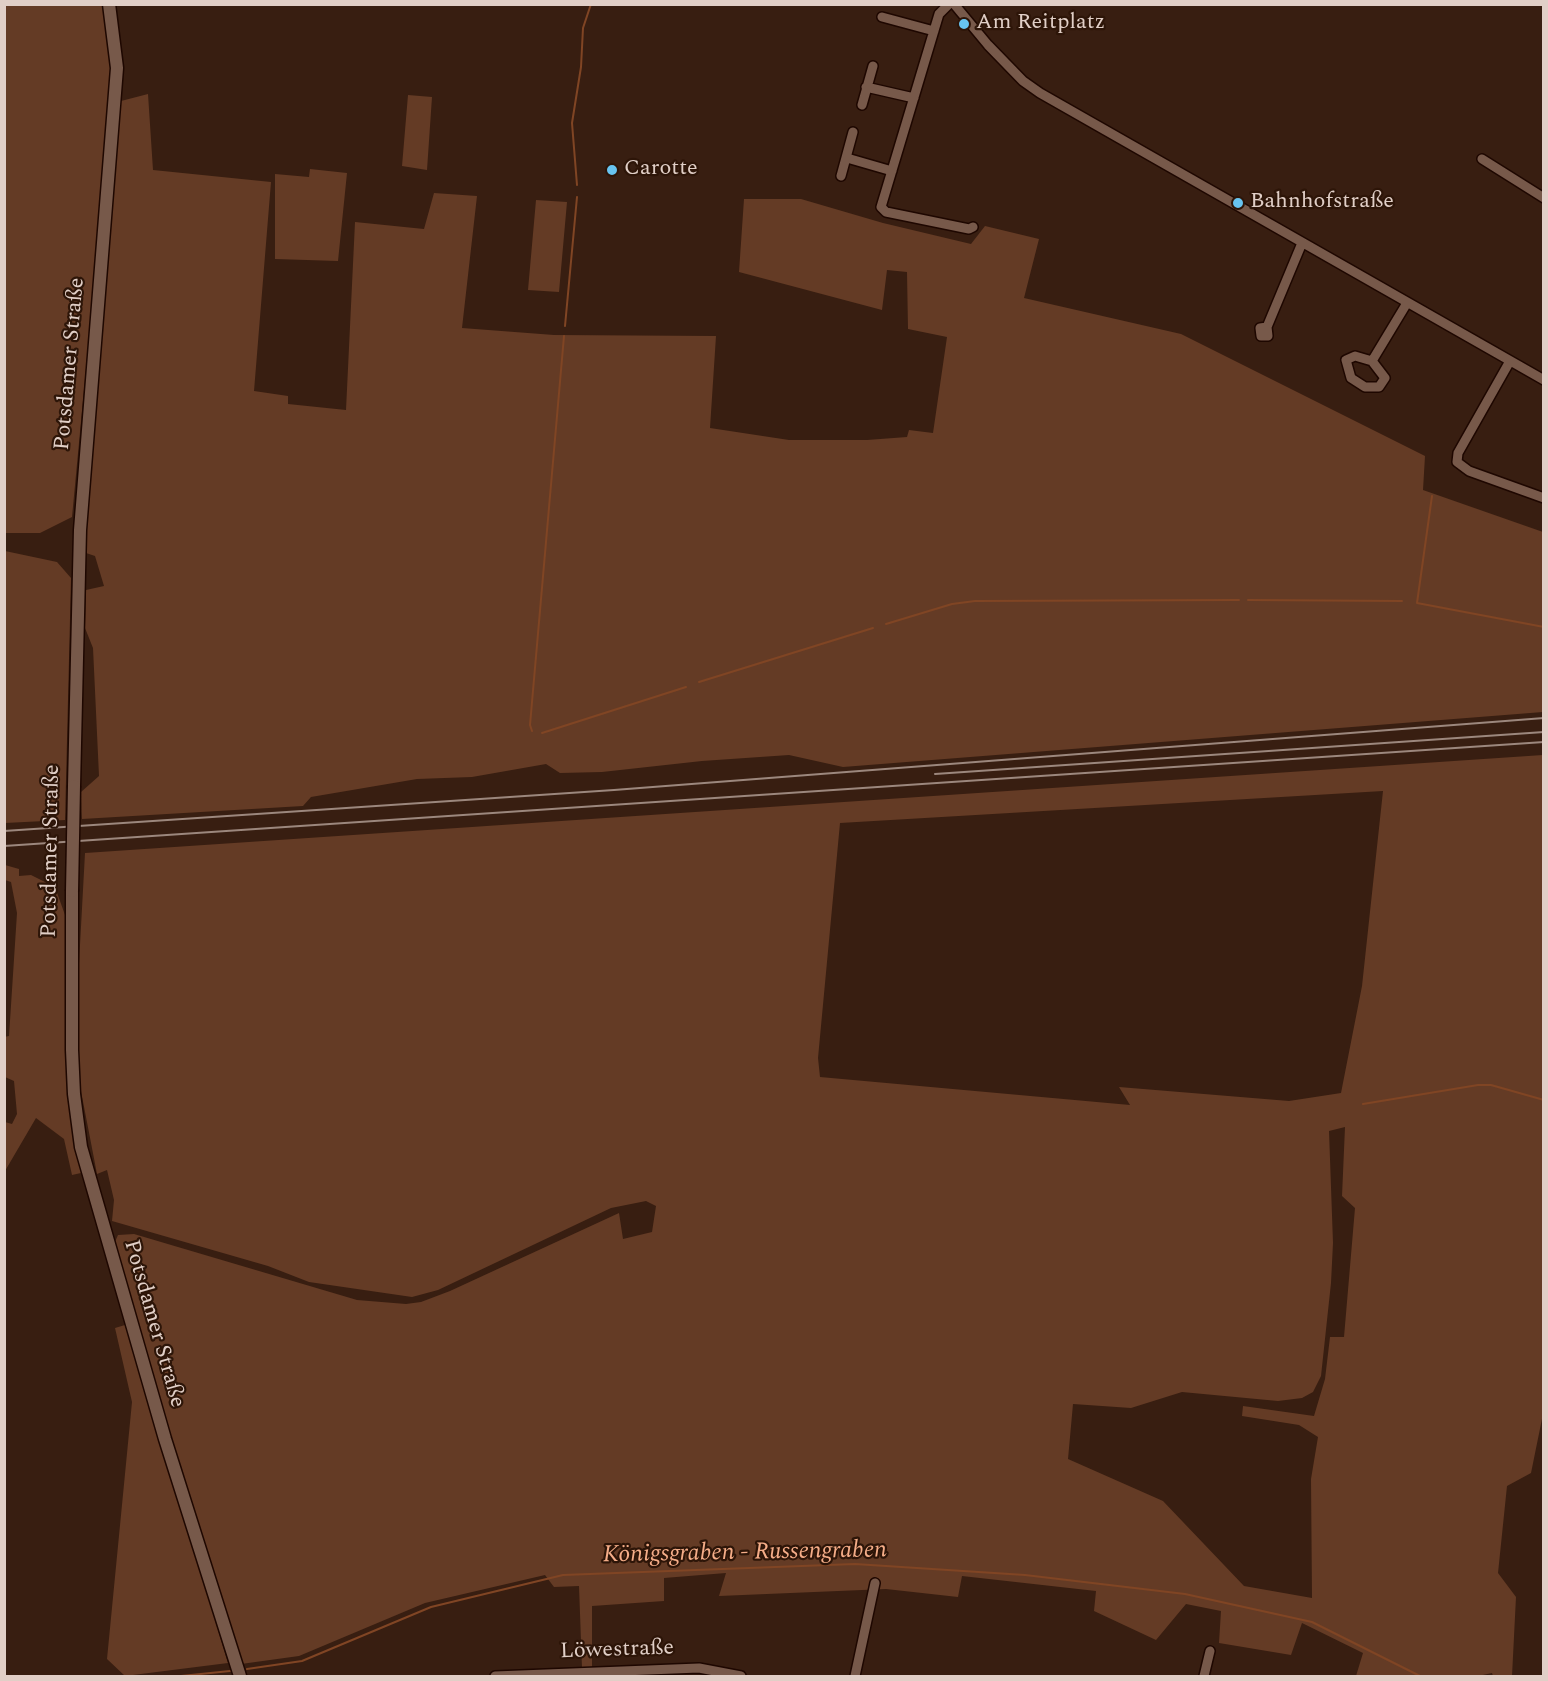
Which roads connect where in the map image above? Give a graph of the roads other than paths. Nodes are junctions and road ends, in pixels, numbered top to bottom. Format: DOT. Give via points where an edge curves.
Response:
graph roads {
  1 [pos="109,4"];
  2 [pos="949,4"];
  3 [pos="954,4"];
  4 [pos="882,17"];
  5 [pos="934,31"];
  6 [pos="873,66"];
  7 [pos="867,87"];
  8 [pos="914,98"];
  9 [pos="862,105"];
  10 [pos="853,132"];
  11 [pos="847,158"];
  12 [pos="1482,159"];
  13 [pos="891,171"];
  14 [pos="841,176"];
  15 [pos="1544,198"];
  16 [pos="973,227"];
  17 [pos="1302,243"];
  18 [pos="1407,303"];
  19 [pos="1267,327"];
  20 [pos="1372,361"];
  21 [pos="1510,361"];
  22 [pos="1544,380"];
  23 [pos="1544,498"];
  24 [pos="875,1583"];
  25 [pos="1210,1651"];
  26 [pos="584,1674"];
  27 [pos="716,1674"];
  28 [pos="240,1677"];
  29 [pos="495,1677"];
  30 [pos="741,1677"];
  31 [pos="855,1677"];
  32 [pos="1204,1677"];
  1 -- 28 [label="street, Potsdamer Straße, bridge" via="117,68 80,530 72,891 74,1094 81,1147 165,1439"];
  2 -- 5 [label="street" via="939,14"];
  3 -- 17 [label="street" via="988,45 1040,93"];
  4 -- 5 [label="street"];
  5 -- 8 [label="street"];
  6 -- 7 [label="street"];
  7 -- 8 [label="street"];
  7 -- 9 [label="street"];
  8 -- 13 [label="street"];
  10 -- 11 [label="street"];
  11 -- 13 [label="street"];
  11 -- 14 [label="street"];
  12 -- 15 [label="street"];
  13 -- 16 [label="street" via="883,211"];
  17 -- 18 [label="street"];
  17 -- 19 [label="street"];
  18 -- 20 [label="street"];
  18 -- 21 [label="street"];
  21 -- 22 [label="street"];
  21 -- 23 [label="street" via="1458,453 1457,462 1469,471"];
  24 -- 31 [label="street"];
  25 -- 32 [label="street"];
  26 -- 27 [label="street, Löwestraße" via="699,1668"];
  26 -- 29 [label="street, Löwestraße"];
  27 -- 30 [label="street, Löwestraße"];
}
